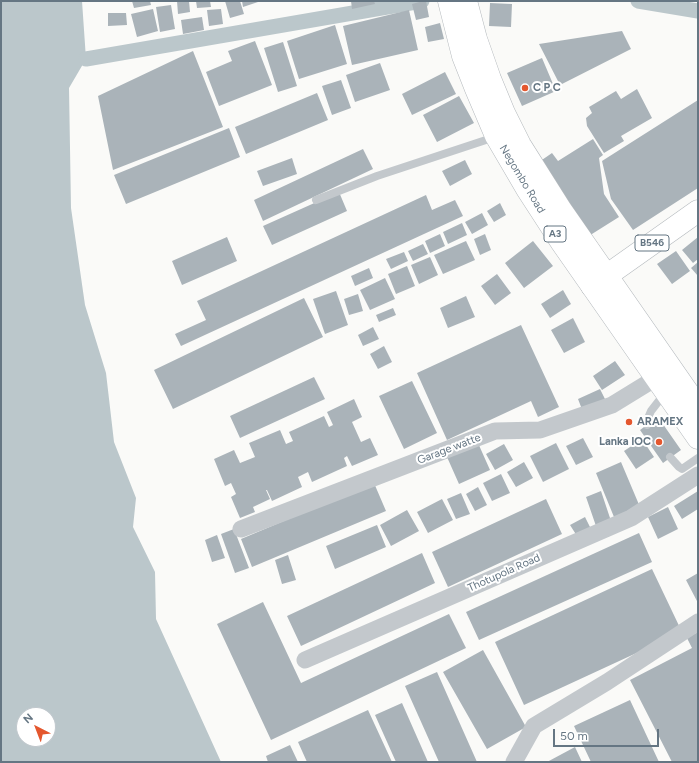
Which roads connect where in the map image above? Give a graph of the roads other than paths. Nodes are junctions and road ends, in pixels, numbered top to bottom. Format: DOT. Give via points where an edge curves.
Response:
graph roads {
  1 [pos="459,4"];
  2 [pos="496,136"];
  3 [pos="316,200"];
  4 [pos="698,211"];
  5 [pos="599,281"];
  6 [pos="661,385"];
  7 [pos="698,407"];
  8 [pos="647,425"];
  9 [pos="698,438"];
  10 [pos="670,457"];
  11 [pos="698,458"];
  12 [pos="698,475"];
  13 [pos="241,529"];
  14 [pos="698,622"];
  15 [pos="305,660"];
  16 [pos="514,762"];
  1 -- 2 [label="main road, Negombo Road / A3" via="463,56"];
  1 -- 5 [label="main road, Negombo Road / A3" via="520,145"];
  2 -- 3 [label="lane" via="377,176"];
  2 -- 5 [label="main road, Negombo Road / A3" via="562,243"];
  4 -- 5 [label="main road, B546"];
  5 -- 6 [label="main road, Negombo Road / A3"];
  5 -- 7 [label="main road, Negombo Road / A3"];
  6 -- 8 [label="lane"];
  6 -- 9 [label="main road, Negombo Road / A3"];
  6 -- 13 [label="street, Garage watte" via="540,430 496,431"];
  10 -- 11 [label="lane" via="682,468"];
  12 -- 15 [label="street, Thotupola Road" via="631,518"];
  14 -- 16 [label="street" via="534,726"];
}
